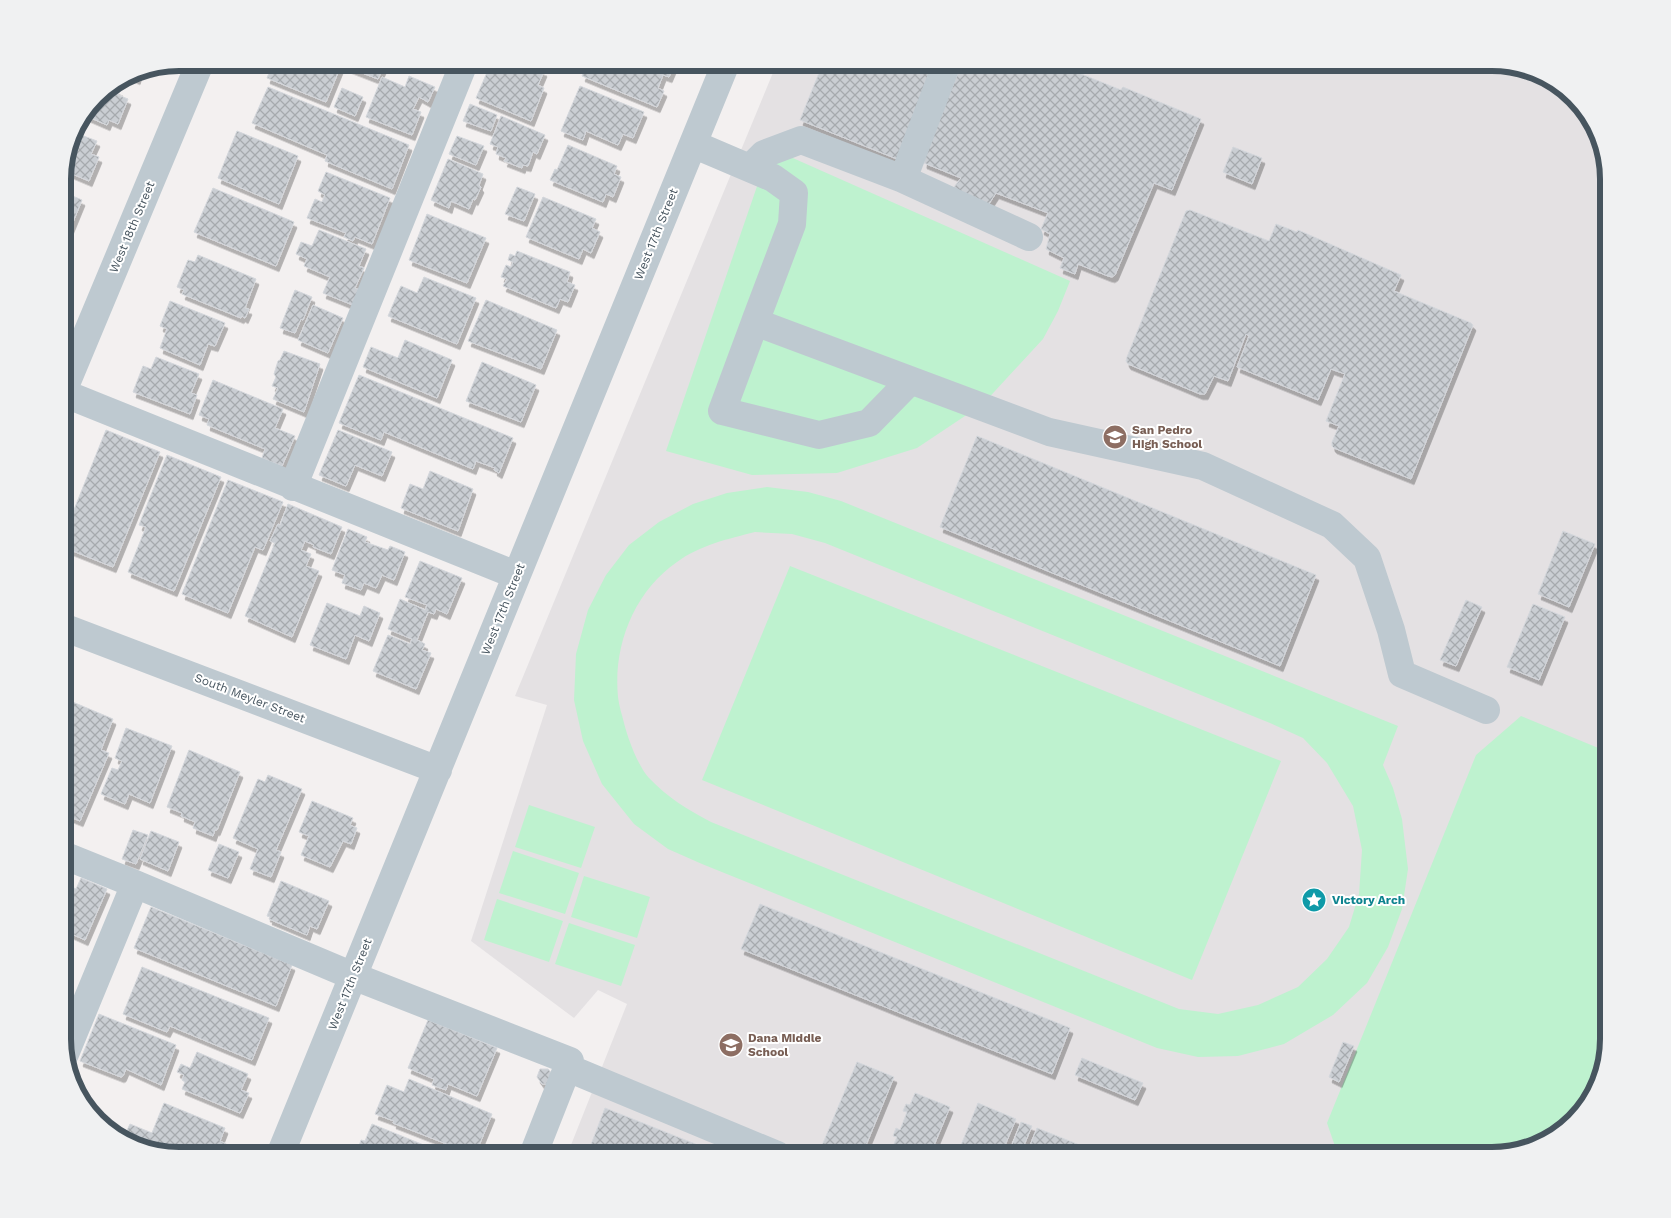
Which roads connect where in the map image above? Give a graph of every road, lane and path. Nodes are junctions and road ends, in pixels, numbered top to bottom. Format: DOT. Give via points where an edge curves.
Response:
graph roads {
  1 [pos="196,71"];
  2 [pos="460,71"];
  3 [pos="722,71"];
  4 [pos="945,71"];
  5 [pos="693,144"];
  6 [pos="750,168"];
  7 [pos="903,179"];
  8 [pos="1029,237"];
  9 [pos="754,322"];
  10 [pos="71,373"];
  11 [pos="910,380"];
  12 [pos="71,395"];
  13 [pos="292,486"];
  14 [pos="516,576"];
  15 [pos="71,630"];
  16 [pos="1486,710"];
  17 [pos="438,770"];
  18 [pos="71,858"];
  19 [pos="135,884"];
  20 [pos="353,976"];
  21 [pos="71,1039"];
  22 [pos="568,1068"];
  23 [pos="284,1147"];
  24 [pos="537,1147"];
  25 [pos="757,1147"];
  1 -- 10 [label="street, West 18th Street"];
  2 -- 13 [label="street"];
  3 -- 5 [label="street, West 17th Street"];
  4 -- 7 [label="street"];
  5 -- 6 [label="street"];
  5 -- 14 [label="street, West 17th Street"];
  6 -- 7 [label="street" via="764,154 800,140"];
  6 -- 9 [label="street" via="773,178 794,193 792,224"];
  7 -- 8 [label="street"];
  9 -- 11 [label="street"];
  9 -- 11 [label="street" via="722,411 819,435 870,423"];
  11 -- 16 [label="street" via="1049,432 1204,466 1332,525 1367,558 1402,674"];
  12 -- 13 [label="street"];
  13 -- 14 [label="street"];
  14 -- 17 [label="street, West 17th Street"];
  15 -- 17 [label="street, South Meyler Street"];
  17 -- 20 [label="street, West 17th Street"];
  18 -- 19 [label="street"];
  19 -- 20 [label="street"];
  19 -- 21 [label="street"];
  20 -- 22 [label="street" via="570,1061"];
  20 -- 23 [label="street, West 17th Street"];
  22 -- 24 [label="street"];
  22 -- 25 [label="street"];
}
